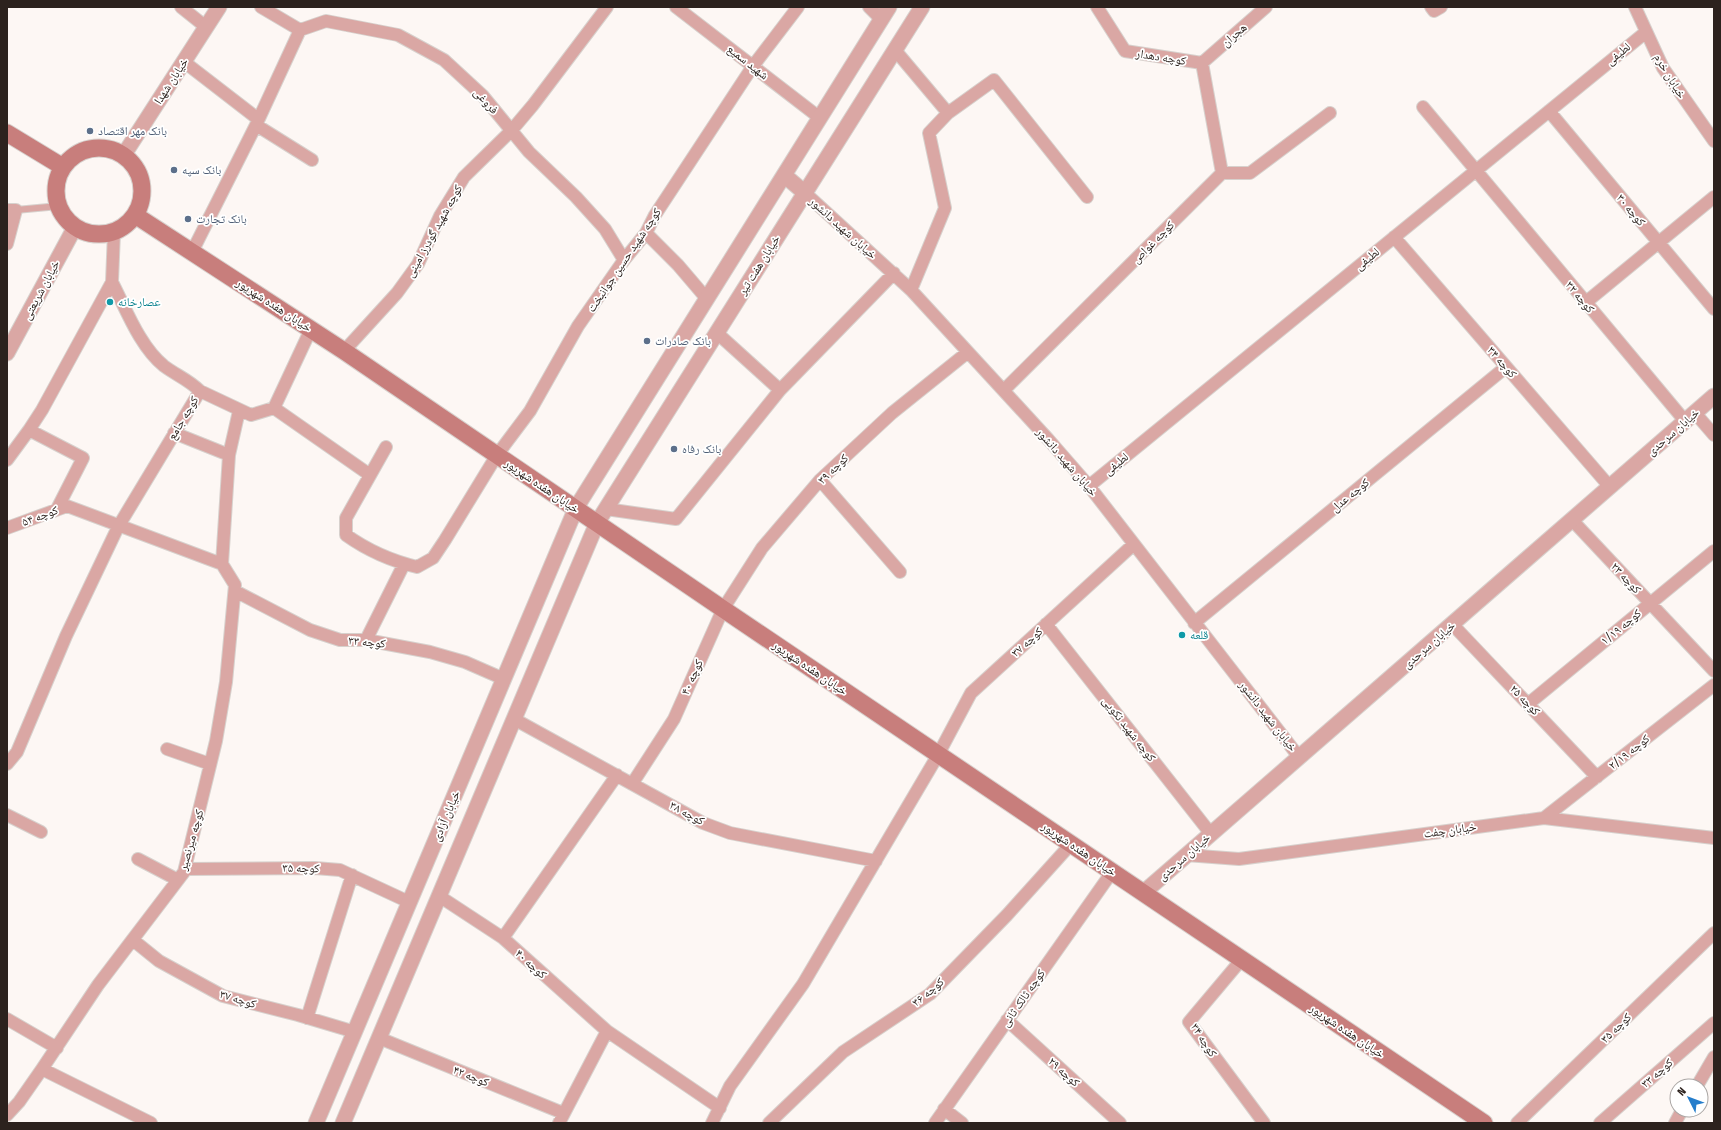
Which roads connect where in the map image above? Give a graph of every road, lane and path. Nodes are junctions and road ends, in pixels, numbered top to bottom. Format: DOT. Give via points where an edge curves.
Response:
graph roads {
  1 [pos="181,7"];
  2 [pos="219,7"];
  3 [pos="261,7"];
  4 [pos="607,7"];
  5 [pos="676,7"];
  6 [pos="798,7"];
  7 [pos="869,7"];
  8 [pos="922,7"];
  9 [pos="1097,7"];
  10 [pos="1266,7"];
  11 [pos="1431,7"];
  12 [pos="1441,7"];
  13 [pos="1635,7"];
  14 [pos="885,13"];
  15 [pos="206,27"];
  16 [pos="300,30"];
  17 [pos="1646,32"];
  18 [pos="895,50"];
  19 [pos="183,61"];
  20 [pos="1202,63"];
  21 [pos="753,66"];
  22 [pos="1423,107"];
  23 [pos="1549,111"];
  24 [pos="948,113"];
  25 [pos="1330,113"];
  26 [pos="820,118"];
  27 [pos="257,122"];
  28 [pos="511,131"];
  29 [pos="7,133"];
  30 [pos="1714,141"];
  31 [pos="123,156"];
  32 [pos="312,160"];
  33 [pos="63,167"];
  34 [pos="1475,171"];
  35 [pos="1222,173"];
  36 [pos="784,175"];
  37 [pos="805,193"];
  38 [pos="1087,197"];
  39 [pos="1714,197"];
  40 [pos="59,206"];
  41 [pos="12,210"];
  42 [pos="135,215"];
  43 [pos="75,227"];
  44 [pos="114,232"];
  45 [pos="646,233"];
  46 [pos="1394,237"];
  47 [pos="1659,243"];
  48 [pos="7,244"];
  49 [pos="192,252"];
  50 [pos="624,260"];
  51 [pos="894,273"];
  52 [pos="112,282"];
  53 [pos="911,290"];
  54 [pos="707,299"];
  55 [pos="1586,303"];
  56 [pos="1714,310"];
  57 [pos="311,329"];
  58 [pos="717,333"];
  59 [pos="344,351"];
  60 [pos="968,352"];
  61 [pos="7,353"];
  62 [pos="1506,367"];
  63 [pos="780,390"];
  64 [pos="1004,390"];
  65 [pos="200,391"];
  66 [pos="1714,396"];
  67 [pos="274,408"];
  68 [pos="239,411"];
  69 [pos="1690,417"];
  70 [pos="29,430"];
  71 [pos="174,433"];
  72 [pos="1714,435"];
  73 [pos="618,440"];
  74 [pos="386,447"];
  75 [pos="641,454"];
  76 [pos="229,455"];
  77 [pos="497,455"];
  78 [pos="8,458"];
  79 [pos="370,475"];
  80 [pos="820,480"];
  81 [pos="1089,486"];
  82 [pos="1610,487"];
  83 [pos="576,508"];
  84 [pos="57,509"];
  85 [pos="602,516"];
  86 [pos="1572,520"];
  87 [pos="118,527"];
  88 [pos="7,528"];
  89 [pos="1134,544"];
  90 [pos="1714,551"];
  91 [pos="222,564"];
  92 [pos="404,564"];
  93 [pos="900,572"];
  94 [pos="547,577"];
  95 [pos="570,586"];
  96 [pos="235,591"];
  97 [pos="1650,604"];
  98 [pos="723,609"];
  99 [pos="1194,623"];
  100 [pos="1046,624"];
  101 [pos="1452,624"];
  102 [pos="366,640"];
  103 [pos="1714,671"];
  104 [pos="504,679"];
  105 [pos="1714,685"];
  106 [pos="1528,704"];
  107 [pos="514,719"];
  108 [pos="167,749"];
  109 [pos="938,755"];
  110 [pos="1299,757"];
  111 [pos="7,764"];
  112 [pos="210,764"];
  113 [pos="617,775"];
  114 [pos="1597,776"];
  115 [pos="632,784"];
  116 [pos="7,815"];
  117 [pos="1544,818"];
  118 [pos="41,832"];
  119 [pos="1211,834"];
  120 [pos="1714,838"];
  121 [pos="1071,844"];
  122 [pos="1186,856"];
  123 [pos="138,859"];
  124 [pos="876,861"];
  125 [pos="185,869"];
  126 [pos="1112,872"];
  127 [pos="352,875"];
  128 [pos="178,880"];
  129 [pos="1143,893"];
  130 [pos="439,896"];
  131 [pos="410,902"];
  132 [pos="1714,933"];
  133 [pos="503,938"];
  134 [pos="133,940"];
  135 [pos="392,944"];
  136 [pos="416,952"];
  137 [pos="1242,959"];
  138 [pos="307,1018"];
  139 [pos="7,1019"];
  140 [pos="1007,1020"];
  141 [pos="1714,1023"];
  142 [pos="607,1031"];
  143 [pos="355,1032"];
  144 [pos="379,1038"];
  145 [pos="57,1048"];
  146 [pos="1714,1057"];
  147 [pos="42,1069"];
  148 [pos="1702,1078"];
  149 [pos="720,1108"];
  150 [pos="944,1109"];
  151 [pos="7,1115"];
  152 [pos="561,1118"];
  153 [pos="1261,1122"];
  154 [pos="151,1123"];
  155 [pos="316,1123"];
  156 [pos="343,1123"];
  157 [pos="712,1123"];
  158 [pos="769,1123"];
  159 [pos="935,1123"];
  160 [pos="962,1123"];
  161 [pos="1120,1123"];
  162 [pos="1484,1123"];
  163 [pos="1517,1123"];
  164 [pos="1600,1123"];
  1 -- 15 [label="street"];
  2 -- 15 [label="street, خیابان شهدا"];
  3 -- 16 [label="street"];
  4 -- 28 [label="street, کوچه شهید گودرز امینی" via="568,61"];
  5 -- 21 [label="street, شهید سمیع"];
  6 -- 21 [label="street, کوچه شهید حسین جوانبخت"];
  7 -- 14 [label="street"];
  8 -- 18 [label="street, خیابان هفت تیر"];
  9 -- 20 [label="street, کوچه دهدار" via="1125,51"];
  10 -- 20 [label="street, هجران"];
  11 -- 12 [label="street" via="1434,11"];
  13 -- 17 [label="street, خیابان خرم"];
  14 -- 26 [label="street"];
  15 -- 19 [label="street, خیابان شهدا"];
  16 -- 27 [label="street"];
  16 -- 28 [label="street, فروغی" via="326,21 398,35 444,60 483,96"];
  17 -- 23 [label="street, لطیفی"];
  17 -- 30 [label="street, خیابان خرم" via="1663,68"];
  18 -- 24 [label="street"];
  18 -- 37 [label="street, خیابان هفت تیر"];
  19 -- 27 [label="street"];
  19 -- 31 [label="street, خیابان شهدا"];
  20 -- 35 [label="street"];
  21 -- 26 [label="street, شهید سمیع"];
  21 -- 45 [label="street, کوچه شهید حسین جوانبخت" via="655,215"];
  22 -- 34 [label="street, کوچه ۳۲"];
  23 -- 34 [label="street, لطیفی"];
  23 -- 47 [label="street, کوچه ۳۰"];
  24 -- 38 [label="street" via="994,80"];
  24 -- 53 [label="street" via="929,133 945,208"];
  25 -- 35 [label="street" via="1250,173"];
  26 -- 36 [label="street"];
  27 -- 32 [label="street"];
  27 -- 49 [label="street"];
  28 -- 50 [label="street, فروغی" via="605,229"];
  28 -- 59 [label="street, کوچه شهید گودرز امینی" via="464,177 440,216 418,264 397,293"];
  29 -- 33 [label="main road"];
  31 -- 33 [label="main road" via="111,150 97,148 78,154"];
  31 -- 42 [label="main road" via="133,165 142,190"];
  33 -- 40 [label="main road" via="57,186"];
  34 -- 46 [label="street, لطیفی"];
  34 -- 55 [label="street, کوچه ۳۲"];
  35 -- 64 [label="street, کوچه غواص"];
  36 -- 37 [label="street"];
  36 -- 54 [label="street"];
  37 -- 51 [label="street, خیابان شهید دانشور"];
  37 -- 58 [label="street, خیابان هفت تیر"];
  39 -- 47 [label="street"];
  40 -- 41 [label="lane"];
  40 -- 43 [label="main road" via="65,218"];
  41 -- 48 [label="street"];
  42 -- 44 [label="main road"];
  42 -- 49 [label="main road, خیابان هفده شهریور"];
  43 -- 44 [label="main road" via="87,233"];
  43 -- 61 [label="street, خیابان شریعتی"];
  44 -- 52 [label="street"];
  45 -- 50 [label="street, کوچه شهید حسین جوانبخت"];
  45 -- 54 [label="street"];
  46 -- 62 [label="street, کوچه ۳۴"];
  46 -- 81 [label="street, لطیفی"];
  47 -- 55 [label="street"];
  47 -- 56 [label="street, کوچه ۳۰"];
  49 -- 57 [label="main road, خیابان هفده شهریور"];
  50 -- 77 [label="street, کوچه شهید حسین جوانبخت" via="578,326 530,410"];
  51 -- 53 [label="street, خیابان شهید دانشور"];
  51 -- 63 [label="street"];
  52 -- 65 [label="street, کوچه جامع" via="140,338 163,366"];
  52 -- 70 [label="street"];
  53 -- 60 [label="street, خیابان شهید دانشور"];
  54 -- 73 [label="street"];
  55 -- 69 [label="street, کوچه ۳۲"];
  57 -- 59 [label="main road, خیابان هفده شهریور"];
  57 -- 67 [label="street"];
  58 -- 63 [label="street"];
  58 -- 75 [label="street, خیابان هفت تیر"];
  59 -- 77 [label="main road, خیابان هفده شهریور"];
  60 -- 64 [label="street, خیابان شهید دانشور"];
  60 -- 80 [label="street, کوچه ۳۹" via="892,413"];
  62 -- 82 [label="street, کوچه ۳۴"];
  62 -- 99 [label="street, کوچه عدل"];
  63 -- 85 [label="street" via="676,519"];
  64 -- 81 [label="street, خیابان شهید دانشور"];
  65 -- 68 [label="street"];
  65 -- 71 [label="street, کوچه جامع"];
  66 -- 69 [label="street, خیابان سرحدی"];
  67 -- 68 [label="street" via="252,416"];
  67 -- 79 [label="street"];
  68 -- 76 [label="street"];
  69 -- 72 [label="street, کوچه ۳۲"];
  69 -- 82 [label="street, خیابان سرحدی"];
  70 -- 78 [label="street"];
  70 -- 84 [label="street" via="83,458"];
  71 -- 76 [label="street"];
  71 -- 87 [label="street, کوچه جامع"];
  73 -- 75 [label="street"];
  73 -- 83 [label="street"];
  74 -- 79 [label="street"];
  75 -- 85 [label="street, خیابان هفت تیر"];
  76 -- 91 [label="street"];
  77 -- 83 [label="main road, خیابان هفده شهریور"];
  77 -- 92 [label="street, کوچه شهید حسین جوانبخت" via="469,504 432,558 417,568"];
  79 -- 92 [label="street" via="346,518 346,535 362,546"];
  80 -- 93 [label="street"];
  80 -- 98 [label="street, کوچه ۳۹" via="762,548"];
  81 -- 89 [label="street, خیابان شهید دانشور"];
  82 -- 86 [label="street, خیابان سرحدی"];
  83 -- 85 [label="main road, خیابان هفده شهریور"];
  83 -- 94 [label="street, خیابان آزادی"];
  84 -- 87 [label="street, کوچه ۵۴" via="67,506"];
  84 -- 88 [label="street, کوچه ۵۴"];
  85 -- 95 [label="street, خیابان آزادی"];
  85 -- 98 [label="main road, خیابان هفده شهریور"];
  86 -- 97 [label="street, کوچه ۲۳"];
  86 -- 101 [label="street, خیابان سرحدی"];
  87 -- 91 [label="street, کوچه ۵۴"];
  87 -- 111 [label="street, کوچه جامع" via="66,636 17,752"];
  89 -- 99 [label="street, خیابان شهید دانشور"];
  89 -- 100 [label="street, کوچه ۳۷"];
  90 -- 97 [label="street, کوچه ۱/۱۹"];
  91 -- 96 [label="street, کوچه میرنصیر" via="235,585"];
  92 -- 102 [label="street"];
  94 -- 95 [label="street"];
  94 -- 104 [label="street, خیابان آزادی"];
  95 -- 107 [label="street, خیابان آزادی"];
  96 -- 102 [label="street, کوچه ۳۳" via="310,630 340,640"];
  96 -- 112 [label="street, کوچه میرنصیر" via="226,682"];
  97 -- 103 [label="street, کوچه ۲۳"];
  97 -- 106 [label="street, کوچه ۱/۱۹"];
  98 -- 109 [label="main road, خیابان هفده شهریور"];
  98 -- 115 [label="street, کوچه ۴۰" via="674,719"];
  99 -- 110 [label="street, خیابان شهید دانشور"];
  100 -- 109 [label="street, کوچه ۳۷" via="971,693"];
  100 -- 119 [label="street, کوچه شهید نکویی"];
  101 -- 106 [label="street, کوچه ۲۵"];
  101 -- 110 [label="street, خیابان سرحدی"];
  102 -- 104 [label="street, کوچه ۳۳" via="430,652 465,662"];
  104 -- 131 [label="street, خیابان آزادی"];
  105 -- 114 [label="street, کوچه ۲/۱۹"];
  106 -- 114 [label="street, کوچه ۲۵"];
  107 -- 113 [label="street, کوچه ۳۸"];
  107 -- 130 [label="street, خیابان آزادی"];
  108 -- 112 [label="street"];
  109 -- 121 [label="main road, خیابان هفده شهریور"];
  109 -- 124 [label="street"];
  110 -- 119 [label="street, خیابان سرحدی"];
  112 -- 125 [label="street, کوچه میرنصیر"];
  113 -- 115 [label="street, کوچه ۳۸"];
  113 -- 133 [label="street"];
  114 -- 117 [label="street, کوچه ۲/۱۹"];
  115 -- 124 [label="street, کوچه ۳۸" via="703,823 730,833"];
  116 -- 118 [label="street"];
  117 -- 120 [label="street, خیابان چفت"];
  117 -- 122 [label="street, خیابان چفت" via="1239,859"];
  119 -- 122 [label="street, خیابان سرحدی"];
  121 -- 126 [label="main road, خیابان هفده شهریور"];
  121 -- 158 [label="street, کوچه ۳۶" via="930,994 843,1052"];
  122 -- 129 [label="street, خیابان سرحدی"];
  123 -- 128 [label="street"];
  124 -- 149 [label="street" via="803,984 730,1086"];
  125 -- 127 [label="street, کوچه ۳۵" via="315,868 340,870"];
  125 -- 128 [label="street, کوچه میرنصیر"];
  126 -- 129 [label="main road, خیابان هفده شهریور"];
  126 -- 140 [label="street, کوچه ثالک ثانی"];
  127 -- 131 [label="street, کوچه ۳۵"];
  127 -- 138 [label="street"];
  128 -- 134 [label="street, کوچه میرنصیر"];
  129 -- 137 [label="main road, خیابان هفده شهریور"];
  130 -- 133 [label="street, کوچه ۴۰"];
  130 -- 136 [label="street, خیابان آزادی"];
  131 -- 135 [label="street, خیابان آزادی"];
  132 -- 163 [label="street, کوچه ۳۵"];
  133 -- 142 [label="street, کوچه ۴۰"];
  134 -- 138 [label="street, کوچه ۳۷" via="159,961 223,996"];
  134 -- 145 [label="street, کوچه میرنصیر" via="98,985"];
  135 -- 136 [label="street"];
  135 -- 143 [label="street, خیابان آزادی"];
  136 -- 144 [label="street, خیابان آزادی"];
  137 -- 153 [label="street, کوچه ۳۴" via="1189,1022"];
  137 -- 162 [label="main road, خیابان هفده شهریور"];
  138 -- 143 [label="street, کوچه ۳۷"];
  139 -- 145 [label="street"];
  140 -- 150 [label="street, کوچه ثالک ثانی"];
  140 -- 161 [label="street, کوچه ۲۹"];
  141 -- 164 [label="street, کوچه ۳۳"];
  142 -- 149 [label="street, کوچه ۴۰"];
  142 -- 152 [label="street"];
  143 -- 155 [label="street, خیابان آزادی"];
  144 -- 152 [label="street, کوچه ۴۲"];
  144 -- 156 [label="street, خیابان آزادی"];
  145 -- 147 [label="street, کوچه میرنصیر"];
  146 -- 148 [label="street"];
  147 -- 151 [label="street, کوچه میرنصیر"];
  147 -- 154 [label="street"];
  149 -- 157 [label="street"];
  150 -- 159 [label="street, کوچه ثالک ثانی"];
  150 -- 160 [label="street"];
}
